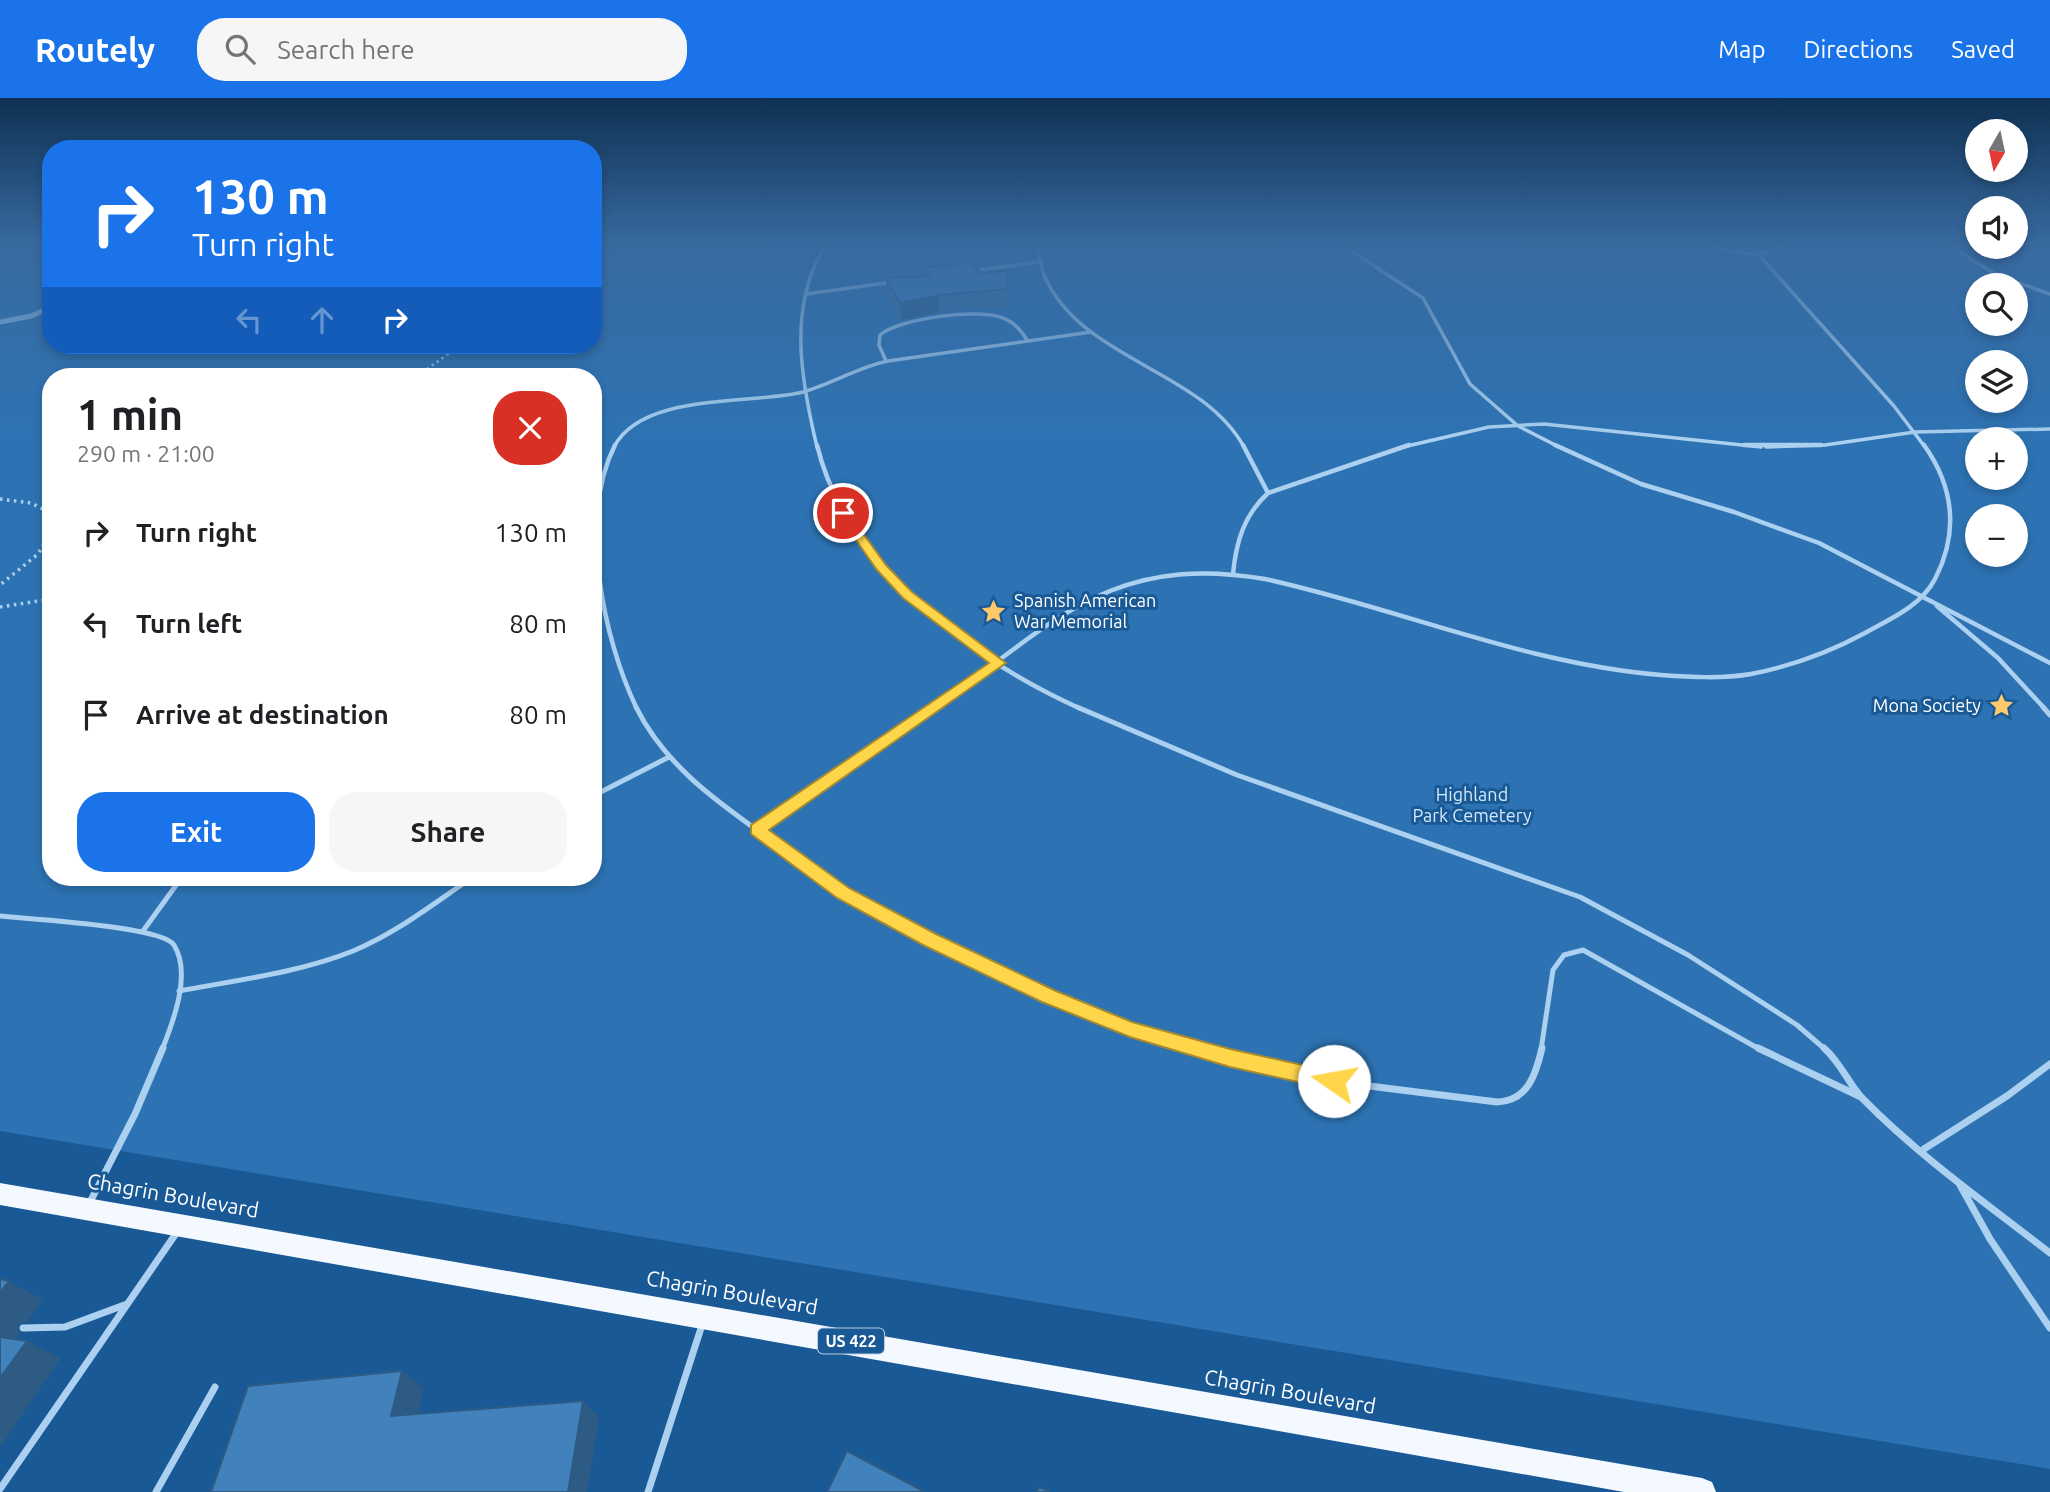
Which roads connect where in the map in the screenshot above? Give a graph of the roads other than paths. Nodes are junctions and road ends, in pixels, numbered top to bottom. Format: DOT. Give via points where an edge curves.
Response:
graph roads {
  1 [pos="804,309"];
  2 [pos="1070,309"];
  3 [pos="1429,309"];
  4 [pos="1806,309"];
  5 [pos="1091,332"];
  6 [pos="1027,340"];
  7 [pos="886,361"];
  8 [pos="804,392"];
  9 [pos="1518,426"];
  10 [pos="2050,429"];
  11 [pos="1915,432"];
  12 [pos="602,490"];
  13 [pos="1268,493"];
  14 [pos="1233,574"];
  15 [pos="1927,597"];
  16 [pos="602,599"];
  17 [pos="999,663"];
  18 [pos="2050,663"];
  19 [pos="2050,715"];
  20 [pos="669,757"];
  21 [pos="602,791"];
  22 [pos="757,830"];
  23 [pos="176,886"];
  24 [pos="459,886"];
  25 [pos="0,916"];
  26 [pos="143,931"];
  27 [pos="179,991"];
  28 [pos="2050,1064"];
  29 [pos="1861,1097"];
  30 [pos="1924,1149"];
  31 [pos="1959,1183"];
  32 [pos="0,1194"];
  33 [pos="87,1207"];
  34 [pos="183,1224"];
  35 [pos="2050,1253"];
  36 [pos="127,1304"];
  37 [pos="705,1315"];
  38 [pos="23,1328"];
  39 [pos="2050,1328"];
  40 [pos="215,1387"];
  41 [pos="0,1489"];
  42 [pos="1671,1489"];
  43 [pos="156,1492"];
  44 [pos="648,1492"];
  45 [pos="1702,1492"];
  1 -- 8 [label="lane" via="800,353"];
  2 -- 5 [label="lane"];
  3 -- 9 [label="lane" via="1470,384"];
  4 -- 11 [label="lane"];
  5 -- 6 [label="lane"];
  5 -- 13 [label="lane" via="1224,418"];
  6 -- 7 [label="lane"];
  6 -- 7 [label="lane" via="1012,322 991,315 904,323 880,335"];
  7 -- 8 [label="lane" via="852,370"];
  8 -- 12 [label="lane" via="652,415 627,428 615,447"];
  8 -- 17 [label="lane" via="812,445 849,525 908,595"];
  9 -- 11 [label="lane" via="1603,428 1762,447 1825,445"];
  9 -- 13 [label="lane" via="1450,434"];
  9 -- 15 [label="lane" via="1641,484 1819,543"];
  10 -- 11 [label="lane"];
  11 -- 15 [label="lane" via="1953,506 1954,533"];
  13 -- 14 [label="lane" via="1250,510 1235,551"];
  14 -- 15 [label="lane" via="1552,657 1677,675 1740,675 1796,664 1852,641"];
  14 -- 17 [label="lane" via="1158,577 1096,593 1018,642"];
  15 -- 18 [label="lane"];
  15 -- 19 [label="lane" via="1998,659"];
  16 -- 20 [label="lane" via="619,667"];
  17 -- 22 [label="lane"];
  17 -- 29 [label="lane" via="1072,705 1207,765 1580,897 1634,923 1797,1025 1838,1060"];
  20 -- 21 [label="lane"];
  20 -- 22 [label="lane"];
  22 -- 29 [label="lane" via="843,893 975,962 1130,1029 1230,1058 1415,1094 1512,1100 1531,1087 1556,962 1569,949 1583,950 1657,987 1818,1081"];
  23 -- 26 [label="lane"];
  24 -- 27 [label="lane" via="405,924 352,951"];
  25 -- 26 [label="lane"];
  26 -- 27 [label="lane" via="163,936 174,945 181,966"];
  27 -- 33 [label="lane" via="151,1080"];
  28 -- 30 [label="lane"];
  29 -- 30 [label="lane"];
  30 -- 31 [label="lane"];
  31 -- 35 [label="lane"];
  31 -- 39 [label="lane" via="1990,1239"];
  32 -- 33 [label="main road, Chagrin Boulevard / US 422"];
  33 -- 34 [label="main road, Chagrin Boulevard / US 422"];
  34 -- 36 [label="lane"];
  34 -- 37 [label="main road, Chagrin Boulevard / US 422"];
  36 -- 38 [label="lane" via="75,1326"];
  36 -- 41 [label="lane"];
  37 -- 42 [label="main road, Chagrin Boulevard / US 422"];
  37 -- 44 [label="lane"];
  40 -- 43 [label="lane"];
  42 -- 45 [label="main road, Chagrin Boulevard / US 422"];
}
